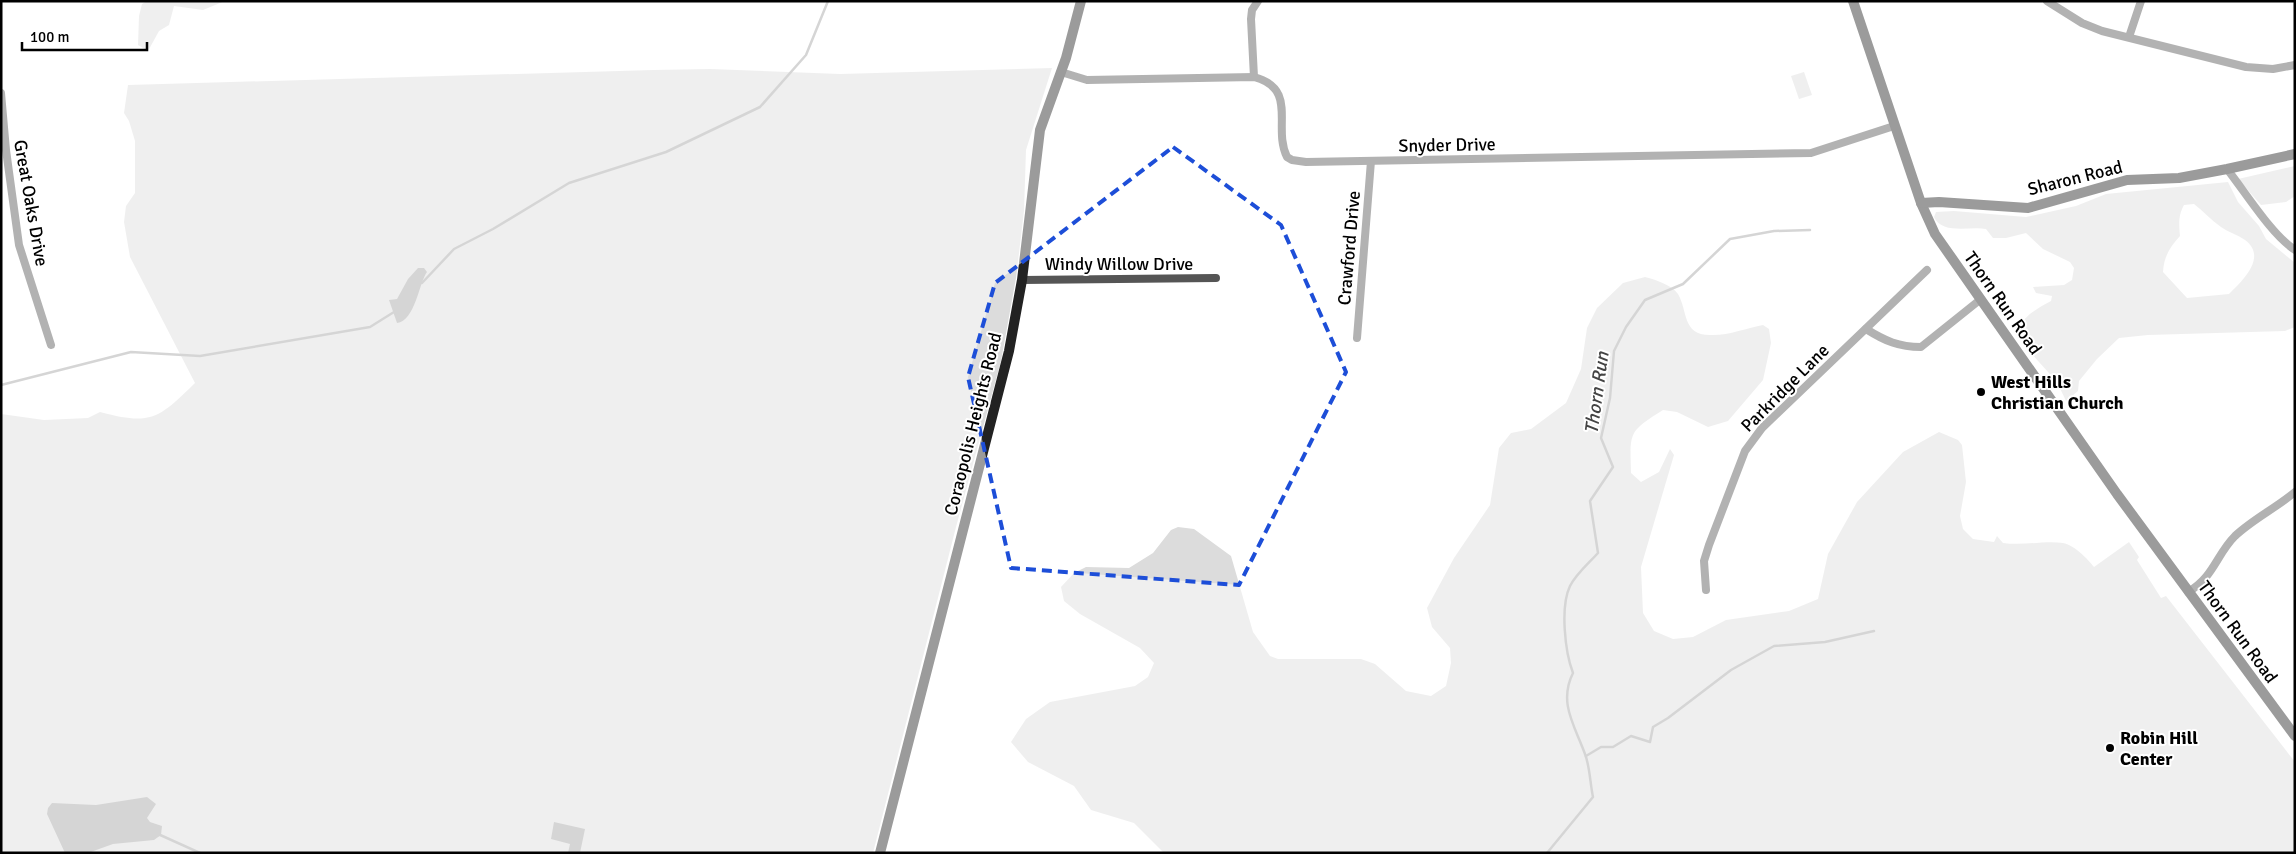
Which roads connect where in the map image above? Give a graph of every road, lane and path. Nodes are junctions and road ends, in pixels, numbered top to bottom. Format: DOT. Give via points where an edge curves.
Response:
graph roads {
  1 [pos="1081,1"];
  2 [pos="1258,1"];
  3 [pos="1853,1"];
  4 [pos="2047,1"];
  5 [pos="2141,1"];
  6 [pos="2129,37"];
  7 [pos="2295,65"];
  8 [pos="1061,72"];
  9 [pos="1254,77"];
  10 [pos="1,93"];
  11 [pos="1894,126"];
  12 [pos="2295,154"];
  13 [pos="1371,161"];
  14 [pos="2227,169"];
  15 [pos="1921,204"];
  16 [pos="2295,250"];
  17 [pos="1927,270"];
  18 [pos="1216,278"];
  19 [pos="1022,280"];
  20 [pos="1981,299"];
  21 [pos="1866,329"];
  22 [pos="1357,338"];
  23 [pos="51,344"];
  24 [pos="2295,492"];
  25 [pos="1706,590"];
  26 [pos="2188,592"];
  27 [pos="2295,736"];
  28 [pos="880,853"];
  1 -- 8 [label="street, Coraopolis Heights Road"];
  2 -- 9 [label="street" via="1251,19"];
  3 -- 11 [label="street, Thorn Run Road"];
  4 -- 6 [label="street" via="2082,23"];
  5 -- 6 [label="street"];
  6 -- 7 [label="street" via="2255,68 2282,69"];
  8 -- 9 [label="street" via="1081,79 1099,80"];
  8 -- 19 [label="street, Coraopolis Heights Road" via="1040,130"];
  9 -- 13 [label="street, Snyder Drive" via="1270,84 1279,93 1282,143 1287,157 1306,162"];
  10 -- 23 [label="street, Great Oaks Drive" via="19,245"];
  11 -- 13 [label="street, Snyder Drive" via="1811,153"];
  11 -- 15 [label="street, Thorn Run Road"];
  12 -- 14 [label="street, Sharon Road"];
  13 -- 22 [label="street, Crawford Drive"];
  14 -- 15 [label="street, Sharon Road" via="2179,178 2127,180 2028,208 1939,202"];
  14 -- 16 [label="street"];
  15 -- 20 [label="street, Thorn Run Road" via="1935,234"];
  17 -- 21 [label="street, Parkridge Lane"];
  18 -- 19 [label="street, Windy Willow Drive"];
  19 -- 28 [label="street, Coraopolis Heights Road" via="991,427"];
  20 -- 21 [label="street" via="1922,347 1886,342"];
  20 -- 26 [label="street, Thorn Run Road"];
  21 -- 25 [label="street, Parkridge Lane" via="1762,428 1745,451 1704,561"];
  24 -- 26 [label="street" via="2234,537 2208,577"];
  26 -- 27 [label="street, Thorn Run Road"];
}
